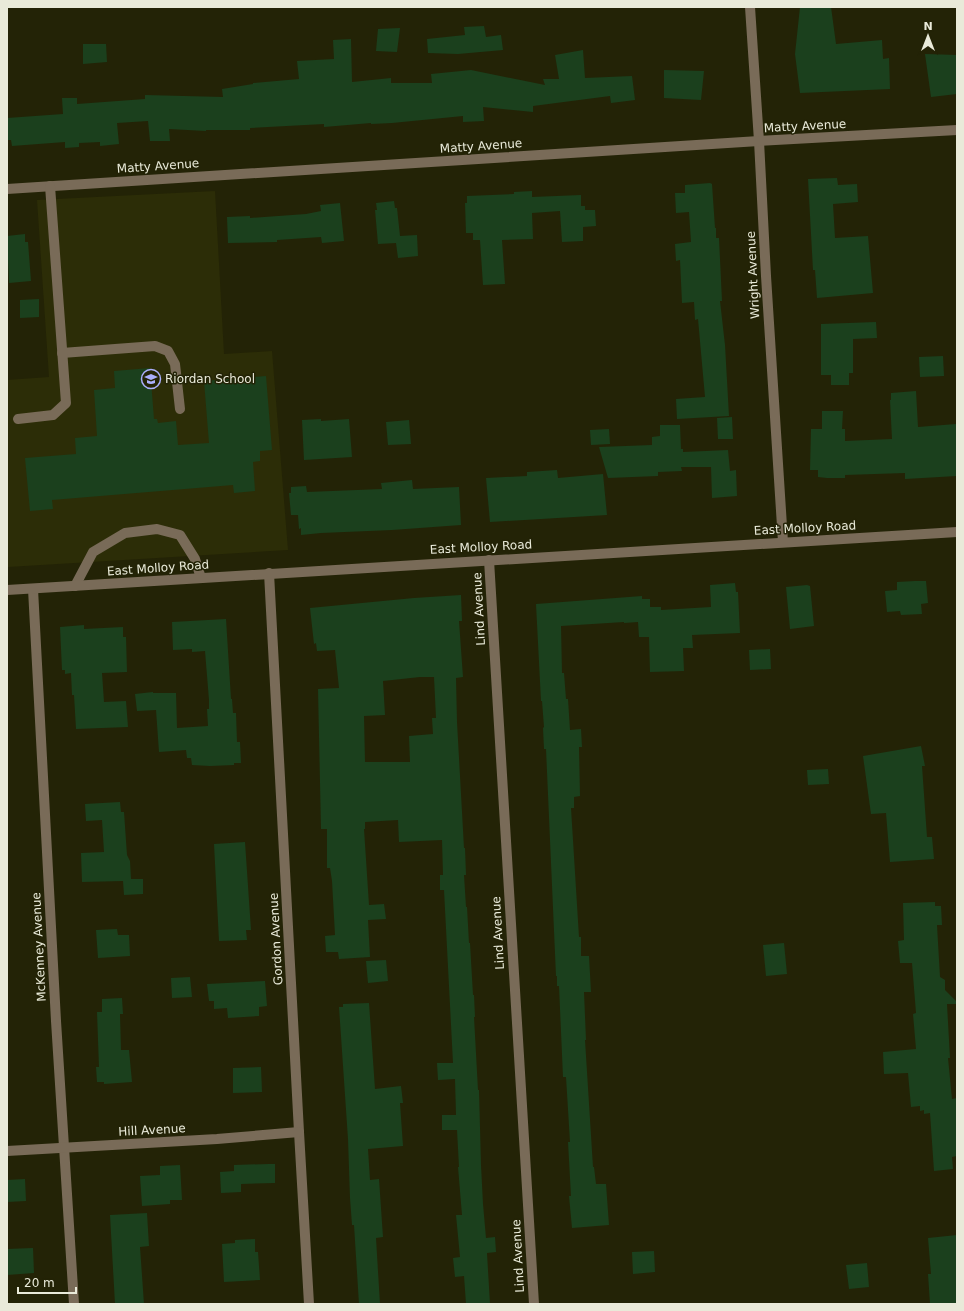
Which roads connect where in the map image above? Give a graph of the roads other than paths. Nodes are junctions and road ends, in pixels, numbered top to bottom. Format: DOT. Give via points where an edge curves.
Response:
graph roads {
  1 [pos="750,7"];
  2 [pos="957,130"];
  3 [pos="759,141"];
  4 [pos="50,186"];
  5 [pos="7,189"];
  6 [pos="62,353"];
  7 [pos="180,409"];
  8 [pos="18,419"];
  9 [pos="957,532"];
  10 [pos="784,542"];
  11 [pos="489,560"];
  12 [pos="269,573"];
  13 [pos="200,578"];
  14 [pos="75,586"];
  15 [pos="32,589"];
  16 [pos="7,590"];
  17 [pos="299,1132"];
  18 [pos="65,1148"];
  19 [pos="7,1151"];
  20 [pos="74,1304"];
  21 [pos="309,1304"];
  22 [pos="534,1304"];
  1 -- 3 [label="street, Wright Avenue"];
  2 -- 3 [label="street, Matty Avenue"];
  3 -- 4 [label="street, Matty Avenue"];
  3 -- 10 [label="street, Wright Avenue"];
  4 -- 5 [label="street, Matty Avenue"];
  4 -- 6 [label="street"];
  6 -- 7 [label="street" via="155,346 168,351 175,364"];
  6 -- 8 [label="street" via="66,403 53,415"];
  9 -- 10 [label="street, East Molloy Road"];
  10 -- 11 [label="street, East Molloy Road"];
  11 -- 12 [label="street, East Molloy Road"];
  11 -- 22 [label="street, Lind Avenue"];
  12 -- 13 [label="street, East Molloy Road"];
  12 -- 17 [label="street, Gordon Avenue"];
  13 -- 14 [label="street, East Molloy Road"];
  13 -- 14 [label="street" via="195,559 180,535 157,529 125,533 93,552"];
  14 -- 15 [label="street, East Molloy Road"];
  15 -- 16 [label="street, East Molloy Road"];
  15 -- 18 [label="street, McKenney Avenue"];
  17 -- 18 [label="street, Hill Avenue" via="216,1140"];
  17 -- 21 [label="street, Gordon Avenue"];
  18 -- 19 [label="street, Hill Avenue"];
  18 -- 20 [label="street, McKenney Avenue"];
}
